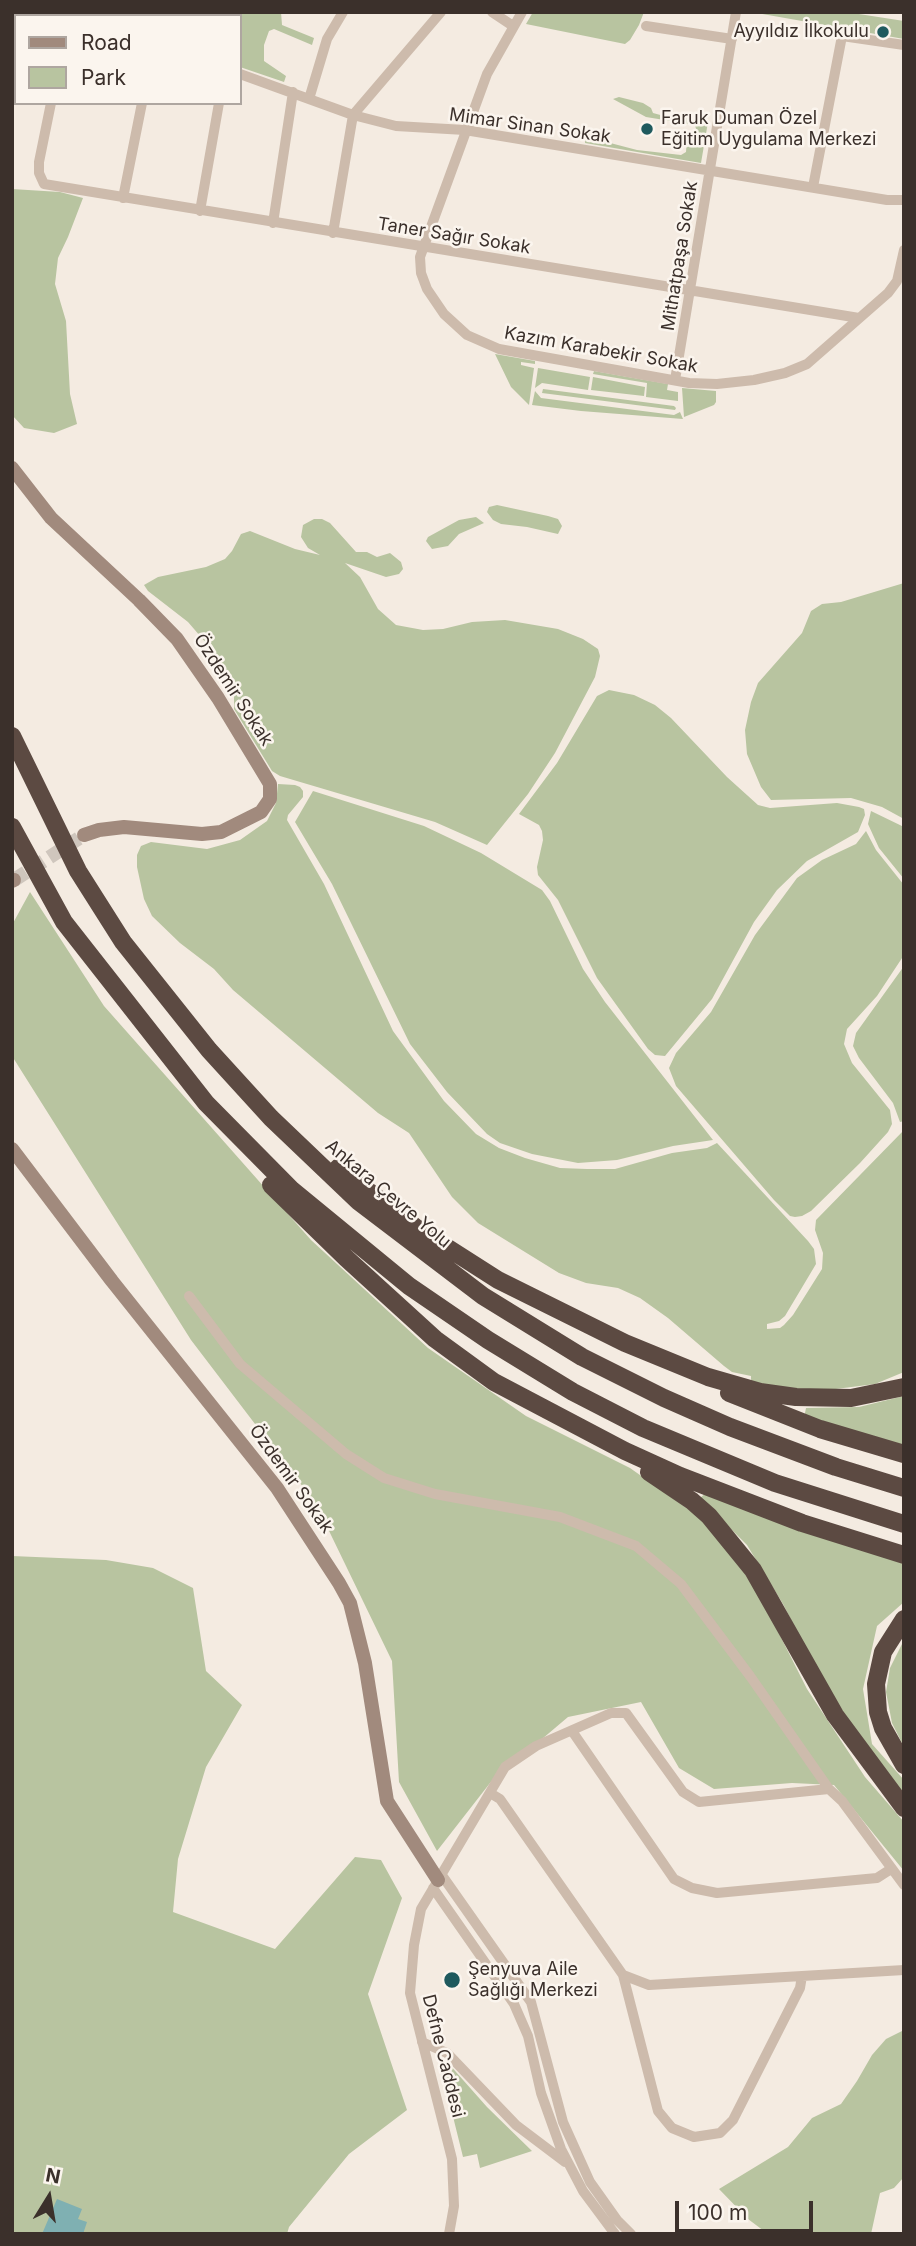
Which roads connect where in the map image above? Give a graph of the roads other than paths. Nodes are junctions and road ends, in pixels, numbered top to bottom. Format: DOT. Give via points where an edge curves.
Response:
graph roads {
  1 [pos="343,12"];
  2 [pos="441,12"];
  3 [pos="492,12"];
  4 [pos="522,12"];
  5 [pos="736,12"];
  6 [pos="513,26"];
  7 [pos="646,26"];
  8 [pos="732,39"];
  9 [pos="904,45"];
  10 [pos="242,75"];
  11 [pos="293,92"];
  12 [pos="309,99"];
  13 [pos="51,105"];
  14 [pos="142,105"];
  15 [pos="219,105"];
  16 [pos="353,115"];
  17 [pos="465,130"];
  18 [pos="710,170"];
  19 [pos="813,187"];
  20 [pos="122,198"];
  21 [pos="904,200"];
  22 [pos="200,211"];
  23 [pos="273,223"];
  24 [pos="333,233"];
  25 [pos="424,247"];
  26 [pos="904,250"];
  27 [pos="690,290"];
  28 [pos="859,318"];
  29 [pos="675,380"];
  30 [pos="12,468"];
  31 [pos="12,736"];
  32 [pos="12,827"];
  33 [pos="85,835"];
  34 [pos="64,922"];
  35 [pos="145,970"];
  36 [pos="12,1149"];
  37 [pos="189,1296"];
  38 [pos="625,1343"];
  39 [pos="494,1382"];
  40 [pos="904,1387"];
  41 [pos="904,1454"];
  42 [pos="904,1488"];
  43 [pos="904,1524"];
  44 [pos="904,1555"];
  45 [pos="904,1619"];
  46 [pos="572,1731"];
  47 [pos="904,1765"];
  48 [pos="830,1789"];
  49 [pos="490,1793"];
  50 [pos="904,1808"];
  51 [pos="891,1869"];
  52 [pos="437,1881"];
  53 [pos="904,1885"];
  54 [pos="904,1970"];
  55 [pos="623,1975"];
  56 [pos="802,1976"];
  57 [pos="422,2042"];
  58 [pos="569,2164"];
  59 [pos="449,2234"];
  60 [pos="615,2234"];
  61 [pos="631,2234"];
  1 -- 12 [label="street" via="327,39"];
  2 -- 16 [label="street"];
  3 -- 6 [label="street"];
  4 -- 6 [label="street"];
  5 -- 8 [label="street, Mithatpaşa Sokak"];
  6 -- 17 [label="street"];
  7 -- 8 [label="street"];
  8 -- 18 [label="street, Mithatpaşa Sokak"];
  9 -- 19 [label="street" via="845,35 840,42"];
  10 -- 11 [label="street, Mimar Sinan Sokak"];
  11 -- 12 [label="street, Mimar Sinan Sokak"];
  11 -- 23 [label="street"];
  12 -- 16 [label="street, Mimar Sinan Sokak"];
  13 -- 20 [label="street, Taner Sağır Sokak" via="38,162 44,184"];
  14 -- 20 [label="street"];
  15 -- 22 [label="street"];
  16 -- 17 [label="street, Mimar Sinan Sokak" via="405,127"];
  16 -- 24 [label="street"];
  17 -- 18 [label="street, Mimar Sinan Sokak"];
  17 -- 25 [label="street"];
  18 -- 19 [label="street, Mimar Sinan Sokak"];
  18 -- 27 [label="street, Mithatpaşa Sokak"];
  19 -- 21 [label="street, Mimar Sinan Sokak"];
  20 -- 22 [label="street, Taner Sağır Sokak"];
  22 -- 23 [label="street, Taner Sağır Sokak"];
  23 -- 24 [label="street, Taner Sağır Sokak"];
  24 -- 25 [label="street, Taner Sağır Sokak"];
  25 -- 27 [label="street, Taner Sağır Sokak"];
  25 -- 29 [label="street, Kazım Karabekir Sokak" via="420,265 427,289 444,314 475,340 499,349"];
  26 -- 28 [label="street, Kazım Karabekir Sokak" via="894,288"];
  27 -- 28 [label="street, Taner Sağır Sokak"];
  27 -- 29 [label="street, Mithatpaşa Sokak"];
  28 -- 29 [label="street, Kazım Karabekir Sokak" via="807,364 785,373 738,383"];
  30 -- 33 [label="street, Özdemir Sokak" via="51,518 177,639 270,783 270,799 261,812 220,832 124,827"];
  31 -- 35 [label="highway, Ankara Çevre Yolu" via="78,871"];
  32 -- 34 [label="highway"];
  34 -- 39 [label="highway" via="111,997 212,1125 382,1291 435,1339"];
  34 -- 43 [label="highway" via="170,1060 239,1138 301,1198 409,1286 573,1392 643,1428 775,1483"];
  35 -- 38 [label="highway" via="324,1156 389,1209 498,1280"];
  35 -- 42 [label="highway, Ankara Çevre Yolu" via="209,1050 324,1170 482,1296 565,1348 664,1398 781,1447"];
  36 -- 52 [label="street, Özdemir Sokak" via="277,1488 340,1583 365,1663 387,1801"];
  37 -- 48 [label="street" via="240,1364 346,1454 384,1478 435,1493 560,1517 636,1546 681,1584"];
  38 -- 40 [label="highway" via="708,1377 779,1396 851,1398"];
  38 -- 41 [label="highway" via="762,1407"];
  39 -- 44 [label="highway" via="680,1476 802,1523"];
  39 -- 50 [label="highway" via="659,1478 709,1516 753,1570 835,1715"];
  45 -- 47 [label="highway" via="883,1652 876,1684 883,1728"];
  46 -- 48 [label="street, Defne Caddesi" via="611,1713 626,1713 683,1792 699,1802"];
  46 -- 49 [label="street, Defne Caddesi" via="536,1746 505,1767"];
  46 -- 51 [label="street" via="674,1879 691,1888 717,1893 877,1878"];
  48 -- 51 [label="street"];
  49 -- 52 [label="street, Defne Caddesi"];
  49 -- 55 [label="street" via="500,1799"];
  51 -- 53 [label="street"];
  52 -- 57 [label="street, Defne Caddesi" via="421,1909 414,1945 410,1993"];
  52 -- 58 [label="street" via="514,2004"];
  52 -- 61 [label="street" via="531,2002 563,2122 590,2182"];
  54 -- 56 [label="street"];
  55 -- 56 [label="street" via="649,1985"];
  55 -- 56 [label="street" via="657,2111 671,2128 694,2137 720,2133 733,2120"];
  57 -- 58 [label="street" via="447,2053 516,2125"];
  57 -- 59 [label="street, Defne Caddesi" via="452,2159 454,2206"];
  58 -- 60 [label="street"];
}
